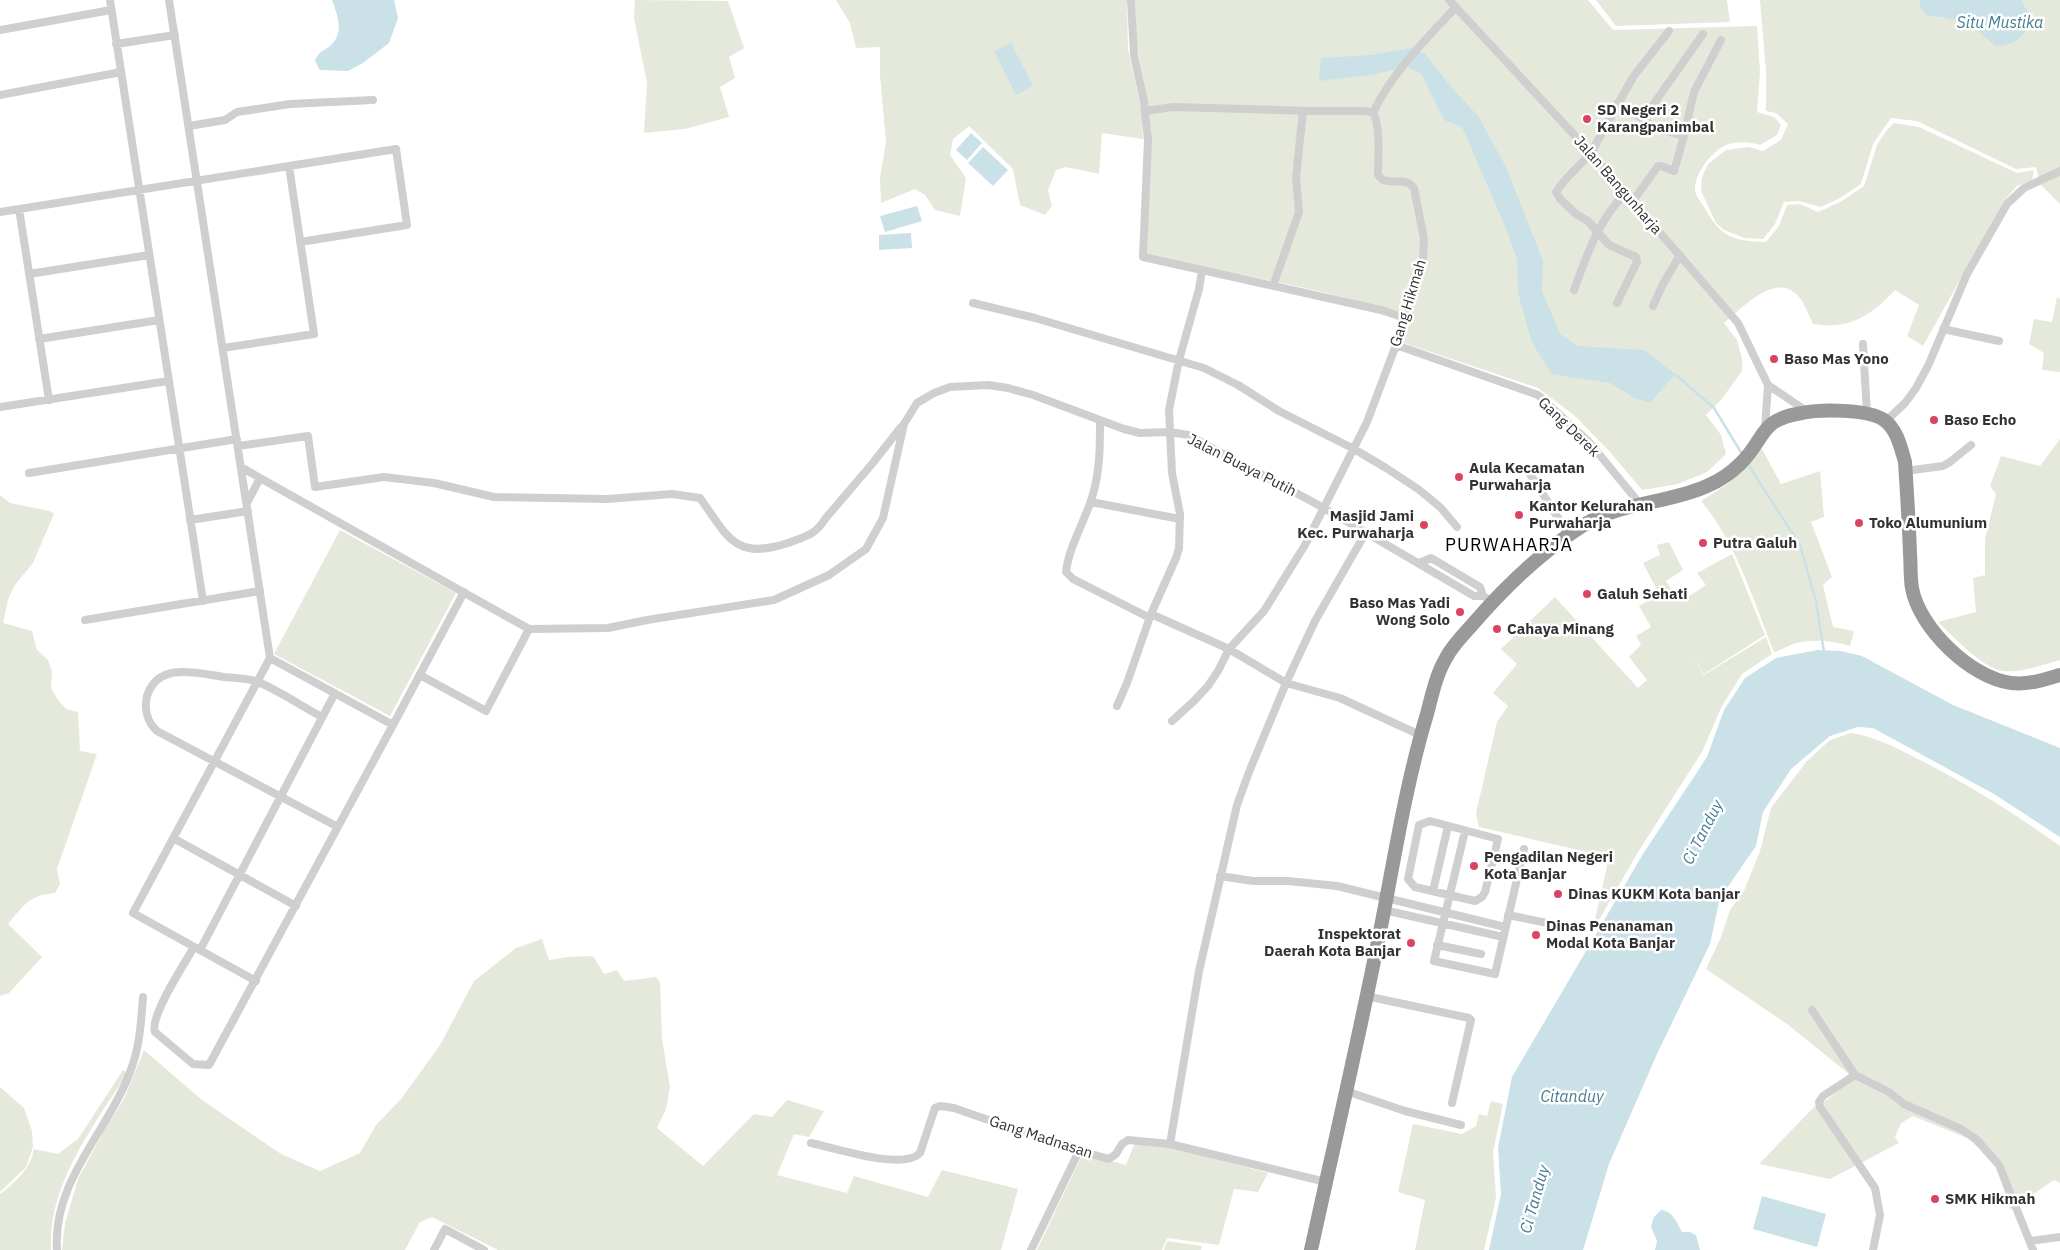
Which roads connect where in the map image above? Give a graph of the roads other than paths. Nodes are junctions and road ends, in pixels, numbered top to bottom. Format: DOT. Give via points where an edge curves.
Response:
graph roads {
  1 [pos="110,0"];
  2 [pos="170,0"];
  3 [pos="1131,0"];
  4 [pos="1449,0"];
  5 [pos="1456,7"];
  6 [pos="111,10"];
  7 [pos="0,30"];
  8 [pos="1669,31"];
  9 [pos="1703,34"];
  10 [pos="175,35"];
  11 [pos="1721,40"];
  12 [pos="116,44"];
  13 [pos="121,72"];
  14 [pos="0,94"];
  15 [pos="373,100"];
  16 [pos="1618,103"];
  17 [pos="1303,110"];
  18 [pos="1145,111"];
  19 [pos="1373,113"];
  20 [pos="1643,119"];
  21 [pos="189,126"];
  22 [pos="1684,136"];
  23 [pos="1591,153"];
  24 [pos="289,166"];
  25 [pos="2060,171"];
  26 [pos="197,181"];
  27 [pos="139,190"];
  28 [pos="1626,193"];
  29 [pos="1633,201"];
  30 [pos="19,209"];
  31 [pos="0,212"];
  32 [pos="1597,231"];
  33 [pos="300,242"];
  34 [pos="149,255"];
  35 [pos="1680,255"];
  36 [pos="1202,270"];
  37 [pos="29,274"];
  38 [pos="1272,286"];
  39 [pos="1574,290"];
  40 [pos="1617,302"];
  41 [pos="973,303"];
  42 [pos="1653,306"];
  43 [pos="1405,318"];
  44 [pos="159,320"];
  45 [pos="1943,329"];
  46 [pos="40,339"];
  47 [pos="1999,341"];
  48 [pos="1862,344"];
  49 [pos="1396,345"];
  50 [pos="223,348"];
  51 [pos="1179,360"];
  52 [pos="168,381"];
  53 [pos="1768,385"];
  54 [pos="49,400"];
  55 [pos="0,407"];
  56 [pos="1808,412"];
  57 [pos="1868,415"];
  58 [pos="1100,420"];
  59 [pos="1886,421"];
  60 [pos="904,424"];
  61 [pos="1766,428"];
  62 [pos="1170,432"];
  63 [pos="237,442"];
  64 [pos="1972,445"];
  65 [pos="179,448"];
  66 [pos="1354,449"];
  67 [pos="241,467"];
  68 [pos="1528,471"];
  69 [pos="1905,471"];
  70 [pos="29,473"];
  71 [pos="260,478"];
  72 [pos="1091,502"];
  73 [pos="1640,504"];
  74 [pos="247,507"];
  75 [pos="1324,508"];
  76 [pos="1180,519"];
  77 [pos="190,520"];
  78 [pos="1457,527"];
  79 [pos="1366,532"];
  80 [pos="1569,535"];
  81 [pos="260,591"];
  82 [pos="464,592"];
  83 [pos="1488,599"];
  84 [pos="203,600"];
  85 [pos="1151,616"];
  86 [pos="85,620"];
  87 [pos="529,629"];
  88 [pos="1228,649"];
  89 [pos="270,658"];
  90 [pos="420,675"];
  91 [pos="2060,675"];
  92 [pos="258,682"];
  93 [pos="1286,682"];
  94 [pos="335,694"];
  95 [pos="1117,706"];
  96 [pos="322,717"];
  97 [pos="1172,720"];
  98 [pos="393,725"];
  99 [pos="1420,735"];
  100 [pos="214,762"];
  101 [pos="281,797"];
  102 [pos="1448,826"];
  103 [pos="338,827"];
  104 [pos="1464,831"];
  105 [pos="173,838"];
  106 [pos="1524,849"];
  107 [pos="240,875"];
  108 [pos="1220,876"];
  109 [pos="1433,891"];
  110 [pos="1449,894"];
  111 [pos="1385,904"];
  112 [pos="296,906"];
  113 [pos="1444,913"];
  114 [pos="1508,915"];
  115 [pos="1442,923"];
  116 [pos="1547,923"];
  117 [pos="1505,928"];
  118 [pos="1503,938"];
  119 [pos="1438,945"];
  120 [pos="197,949"];
  121 [pos="1481,954"];
  122 [pos="256,981"];
  123 [pos="1366,996"];
  124 [pos="143,997"];
  125 [pos="1812,1010"];
  126 [pos="1855,1075"];
  127 [pos="1346,1091"];
  128 [pos="1452,1102"];
  129 [pos="1461,1125"];
  130 [pos="811,1143"];
  131 [pos="1170,1144"];
  132 [pos="1079,1151"];
  133 [pos="1326,1182"];
  134 [pos="2060,1237"];
  135 [pos="2030,1241"];
  136 [pos="57,1250"];
  137 [pos="434,1250"];
  138 [pos="484,1250"];
  139 [pos="1031,1250"];
  140 [pos="1311,1250"];
  141 [pos="1873,1250"];
  142 [pos="2033,1250"];
  1 -- 6 [label="street"];
  2 -- 10 [label="street"];
  3 -- 18 [label="street" via="1134,55"];
  4 -- 5 [label="street, Jalan Bangunharja"];
  5 -- 19 [label="street" via="1390,83"];
  5 -- 23 [label="street, Jalan Bangunharja"];
  6 -- 7 [label="street"];
  6 -- 12 [label="street"];
  8 -- 16 [label="street" via="1633,77"];
  9 -- 20 [label="street"];
  10 -- 12 [label="street"];
  10 -- 21 [label="street"];
  11 -- 22 [label="street" via="1696,86"];
  12 -- 13 [label="street"];
  13 -- 14 [label="street"];
  13 -- 27 [label="street"];
  15 -- 21 [label="street" via="290,104 237,112 225,120"];
  16 -- 20 [label="street"];
  16 -- 23 [label="street"];
  17 -- 18 [label="street" via="1173,107"];
  17 -- 19 [label="street"];
  17 -- 38 [label="street" via="1296,177 1299,212"];
  18 -- 36 [label="street" via="1148,140 1143,258"];
  19 -- 43 [label="street, Gang Hikmah" via="1377,127 1378,174 1390,182 1403,180 1414,188 1424,239 1423,261"];
  20 -- 22 [label="street" via="1666,132"];
  21 -- 26 [label="street"];
  22 -- 29 [label="street" via="1674,171 1658,166"];
  23 -- 28 [label="street, Jalan Bangunharja"];
  23 -- 32 [label="street" via="1556,194"];
  24 -- 26 [label="street"];
  24 -- 33 [label="street"];
  24 -- 33 [label="street" via="396,149 407,225"];
  25 -- 45 [label="street" via="2024,188 2007,204 1967,274"];
  26 -- 27 [label="street"];
  26 -- 50 [label="street"];
  27 -- 30 [label="street"];
  27 -- 34 [label="street"];
  28 -- 29 [label="street, Jalan Bangunharja"];
  28 -- 32 [label="street"];
  29 -- 35 [label="street, Jalan Bangunharja"];
  30 -- 31 [label="street"];
  30 -- 37 [label="street"];
  32 -- 39 [label="street"];
  32 -- 40 [label="street" via="1609,245 1637,259"];
  33 -- 50 [label="street" via="314,334"];
  34 -- 37 [label="street"];
  34 -- 44 [label="street"];
  35 -- 42 [label="street"];
  35 -- 53 [label="street, Jalan Bangunharja" via="1738,323"];
  36 -- 38 [label="street"];
  36 -- 51 [label="street"];
  37 -- 46 [label="street"];
  38 -- 43 [label="street"];
  41 -- 51 [label="street"];
  43 -- 49 [label="street, Gang Hikmah"];
  44 -- 46 [label="street"];
  44 -- 52 [label="street"];
  45 -- 47 [label="street"];
  45 -- 59 [label="street" via="1916,388"];
  46 -- 54 [label="street"];
  48 -- 57 [label="street"];
  49 -- 66 [label="street, Gang Hikmah"];
  49 -- 73 [label="street, Gang Derek" via="1538,396 1589,442"];
  50 -- 63 [label="street"];
  51 -- 62 [label="street" via="1171,396"];
  51 -- 66 [label="street" via="1232,381 1279,411"];
  52 -- 54 [label="street"];
  52 -- 65 [label="street"];
  53 -- 56 [label="street"];
  53 -- 61 [label="street"];
  54 -- 55 [label="street"];
  56 -- 57 [label="highway" via="1836,410"];
  56 -- 61 [label="highway" via="1776,420"];
  57 -- 59 [label="highway"];
  58 -- 60 [label="street, Jalan Buaya Putih" via="1033,394 995,386 958,386 934,393 917,403"];
  58 -- 62 [label="street, Jalan Buaya Putih" via="1140,433"];
  58 -- 72 [label="street" via="1098,472"];
  59 -- 69 [label="highway" via="1901,447"];
  60 -- 63 [label="street" via="819,529 770,549 751,550 729,538 700,498 672,494 607,499 494,497 434,483 384,477 315,487 308,436"];
  60 -- 87 [label="street" via="883,518 866,549 829,575 774,600 608,628"];
  61 -- 73 [label="highway" via="1742,462 1728,475 1688,494"];
  62 -- 75 [label="street, Jalan Buaya Putih" via="1195,438"];
  62 -- 76 [label="street" via="1172,473"];
  63 -- 65 [label="street"];
  63 -- 67 [label="street"];
  64 -- 69 [label="street" via="1943,466"];
  65 -- 70 [label="street"];
  65 -- 77 [label="street"];
  66 -- 75 [label="street, Gang Hikmah"];
  66 -- 78 [label="street" via="1418,490 1440,507"];
  67 -- 71 [label="street"];
  67 -- 74 [label="street"];
  68 -- 80 [label="street"];
  69 -- 91 [label="highway" via="1912,587 1927,624 1940,640 1985,675 2011,683 2034,682"];
  71 -- 74 [label="street"];
  71 -- 82 [label="street"];
  72 -- 76 [label="street"];
  72 -- 85 [label="street" via="1066,572 1073,579"];
  73 -- 80 [label="highway" via="1594,520"];
  74 -- 77 [label="street"];
  74 -- 81 [label="street"];
  75 -- 79 [label="street, Jalan Buaya Putih"];
  75 -- 88 [label="street, Gang Hikmah" via="1264,611"];
  76 -- 85 [label="street" via="1176,558"];
  77 -- 84 [label="street"];
  79 -- 83 [label="street, Jalan Buaya Putih" via="1474,596"];
  79 -- 93 [label="street" via="1315,621"];
  80 -- 83 [label="highway"];
  81 -- 84 [label="street"];
  81 -- 89 [label="street"];
  82 -- 87 [label="street"];
  82 -- 90 [label="street"];
  83 -- 99 [label="highway" via="1444,661"];
  84 -- 86 [label="street"];
  85 -- 88 [label="street"];
  85 -- 95 [label="street"];
  87 -- 90 [label="street" via="486,711"];
  88 -- 93 [label="street"];
  88 -- 97 [label="street, Gang Hikmah" via="1208,686"];
  89 -- 92 [label="street"];
  89 -- 94 [label="street"];
  90 -- 98 [label="street"];
  92 -- 96 [label="street"];
  92 -- 100 [label="street"];
  92 -- 100 [label="street" via="178,671 159,678 150,689 146,709 152,727"];
  93 -- 99 [label="street" via="1340,698"];
  93 -- 108 [label="street" via="1243,788"];
  94 -- 96 [label="street"];
  94 -- 98 [label="street"];
  96 -- 101 [label="street"];
  98 -- 103 [label="street"];
  99 -- 111 [label="highway"];
  100 -- 101 [label="street"];
  100 -- 105 [label="street"];
  101 -- 103 [label="street"];
  101 -- 107 [label="street"];
  102 -- 104 [label="street"];
  102 -- 109 [label="street"];
  102 -- 109 [label="street" via="1430,821 1419,826 1408,879 1414,887"];
  103 -- 112 [label="street"];
  104 -- 110 [label="street"];
  104 -- 110 [label="street" via="1498,839 1482,897 1475,900"];
  105 -- 107 [label="street"];
  105 -- 120 [label="street" via="133,913"];
  106 -- 114 [label="street"];
  107 -- 112 [label="street"];
  107 -- 120 [label="street"];
  108 -- 111 [label="street" via="1337,886"];
  108 -- 131 [label="street" via="1199,971"];
  109 -- 110 [label="street"];
  110 -- 113 [label="street"];
  111 -- 113 [label="street"];
  111 -- 115 [label="street"];
  111 -- 123 [label="highway"];
  112 -- 122 [label="street"];
  113 -- 115 [label="street"];
  113 -- 117 [label="street"];
  114 -- 116 [label="street"];
  114 -- 117 [label="street"];
  115 -- 118 [label="street"];
  115 -- 119 [label="street"];
  117 -- 118 [label="street"];
  118 -- 119 [label="street" via="1494,974 1434,961"];
  119 -- 121 [label="street"];
  120 -- 122 [label="street"];
  120 -- 122 [label="street" via="165,998 153,1026 155,1032 193,1064 209,1065"];
  123 -- 127 [label="highway"];
  123 -- 128 [label="street" via="1470,1018"];
  124 -- 136 [label="street" via="138,1048 130,1073 119,1098 73,1174 59,1220"];
  125 -- 126 [label="street"];
  126 -- 135 [label="street" via="1889,1092 1904,1104 1976,1139 1999,1165"];
  126 -- 141 [label="street" via="1819,1102 1876,1188 1880,1215"];
  127 -- 129 [label="street"];
  127 -- 133 [label="highway"];
  130 -- 132 [label="street, Gang Madnasan" via="869,1157 915,1158 923,1146 935,1108 940,1106"];
  131 -- 132 [label="street, Gang Madnasan" via="1128,1140 1109,1159"];
  131 -- 133 [label="street, Gang Madnasan"];
  132 -- 139 [label="street"];
  133 -- 140 [label="highway"];
  134 -- 135 [label="street"];
  135 -- 142 [label="street"];
  137 -- 138 [label="street" via="445,1229"];
}
